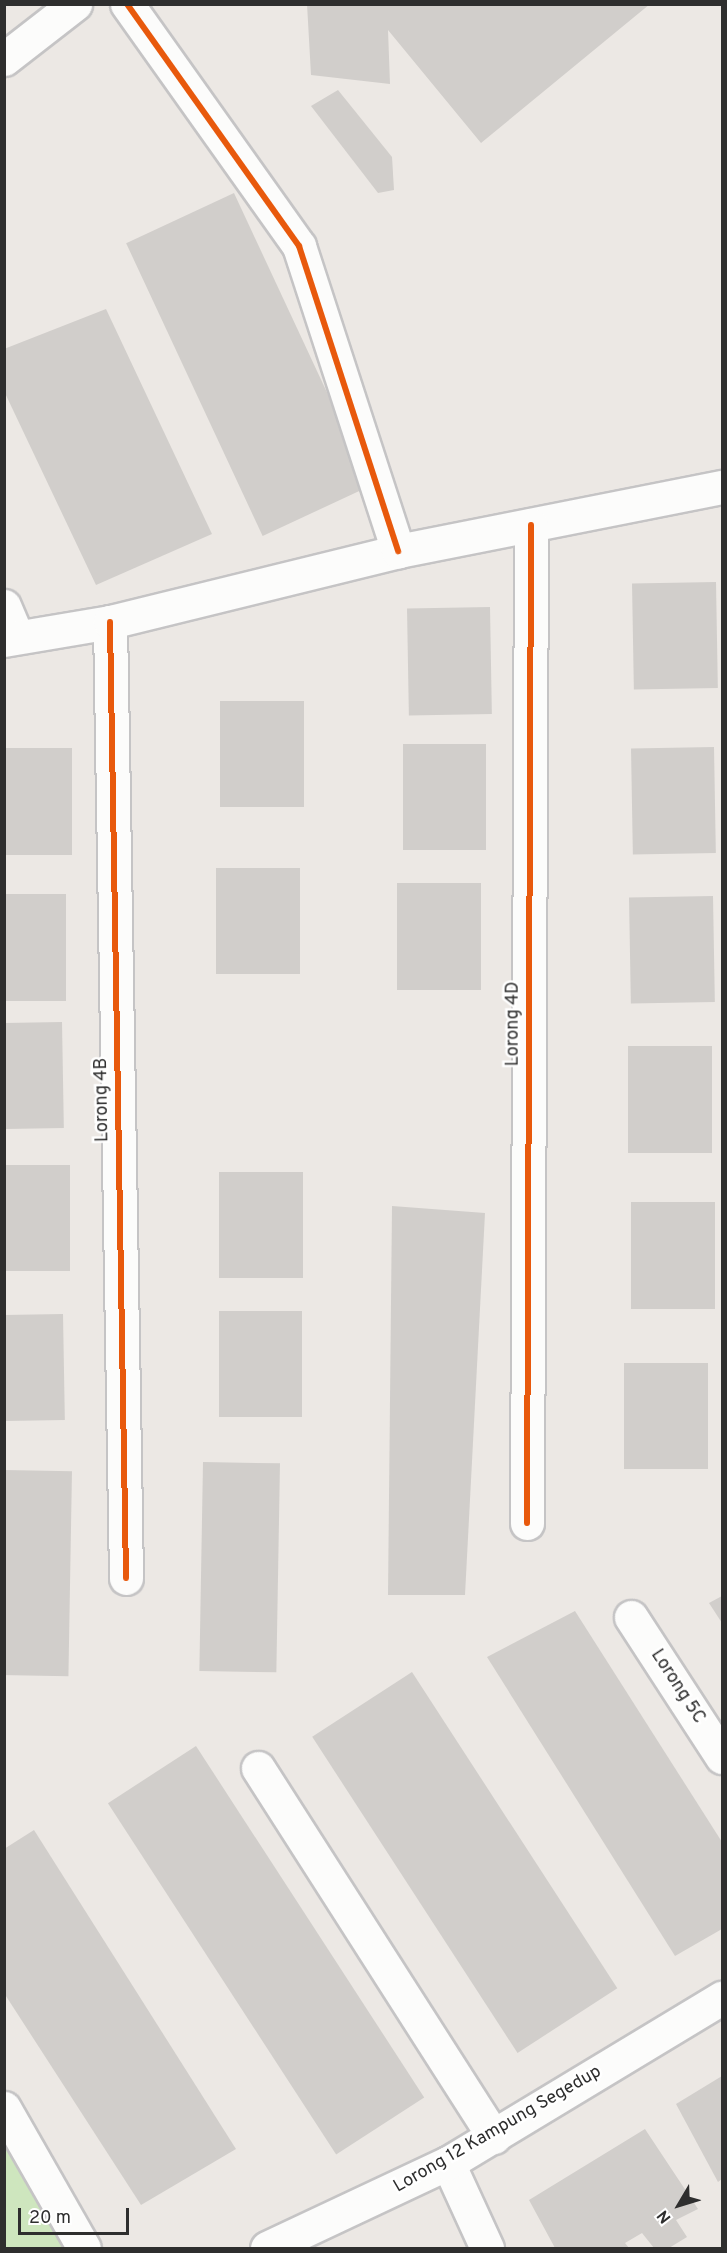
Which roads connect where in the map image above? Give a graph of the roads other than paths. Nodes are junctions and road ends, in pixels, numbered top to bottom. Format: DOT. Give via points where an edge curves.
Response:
graph roads {
  1 [pos="75,4"];
  2 [pos="128,4"];
  3 [pos="4,59"];
  4 [pos="723,487"];
  5 [pos="531,525"];
  6 [pos="398,551"];
  7 [pos="110,622"];
  8 [pos="9,627"];
  9 [pos="527,1523"];
  10 [pos="126,1578"];
  11 [pos="631,1617"];
  12 [pos="723,1757"];
  13 [pos="258,1768"];
  14 [pos="723,1998"];
  15 [pos="4,2108"];
  16 [pos="494,2137"];
  17 [pos="448,2163"];
  18 [pos="84,2248"];
  19 [pos="267,2248"];
  20 [pos="487,2248"];
  1 -- 3 [label="street"];
  2 -- 6 [label="street" via="299,246"];
  4 -- 5 [label="street"];
  5 -- 6 [label="street"];
  5 -- 9 [label="street, Lorong 4D"];
  6 -- 7 [label="street"];
  7 -- 8 [label="street"];
  7 -- 10 [label="street, Lorong 4B"];
  11 -- 12 [label="street, Lorong 5C"];
  13 -- 16 [label="street"];
  14 -- 16 [label="street, Lorong 12 Kampung Segedup"];
  15 -- 18 [label="street"];
  16 -- 17 [label="street, Lorong 12 Kampung Segedup"];
  17 -- 19 [label="street, Lorong 12 Kampung Segedup"];
  17 -- 20 [label="street"];
}
